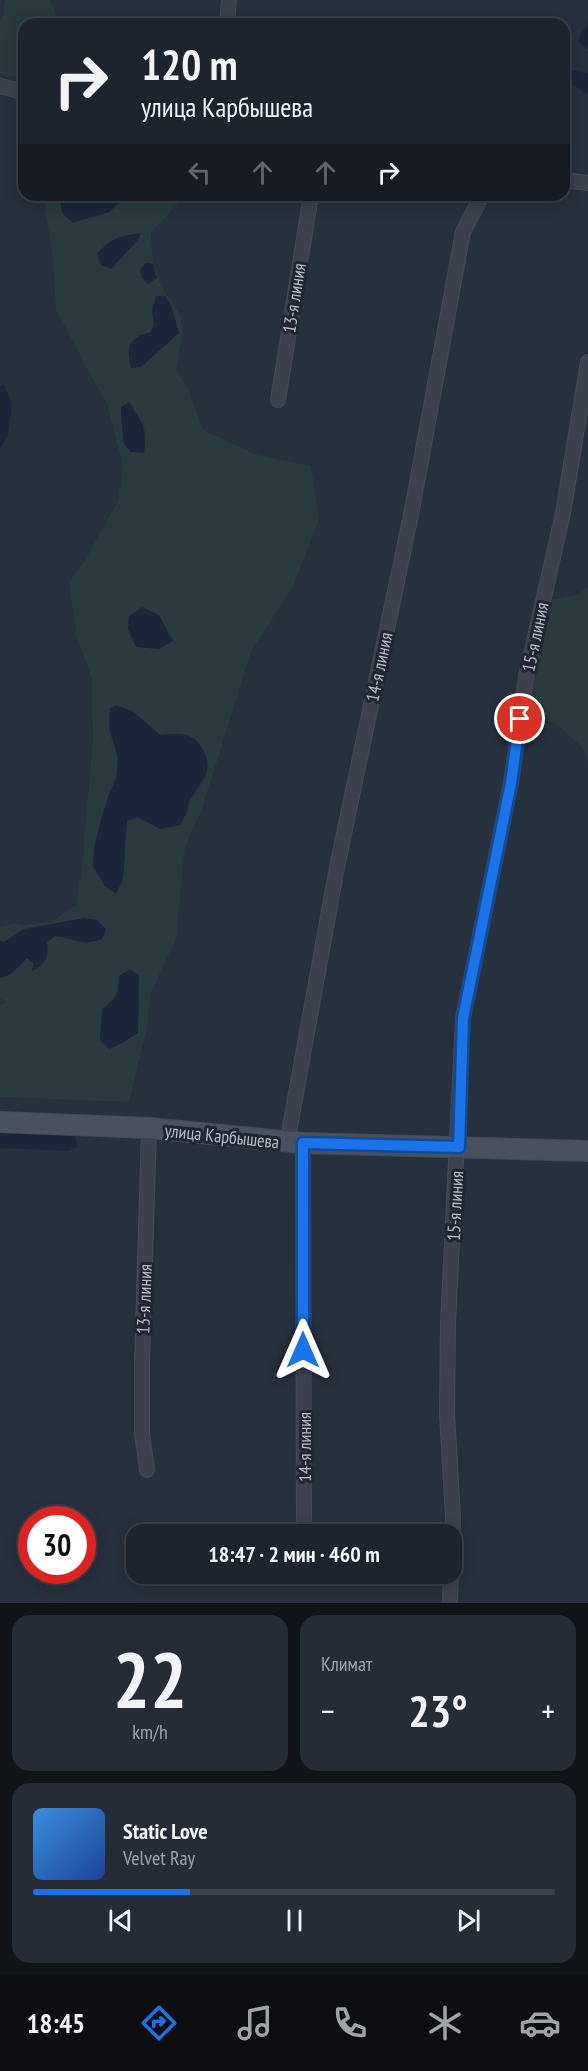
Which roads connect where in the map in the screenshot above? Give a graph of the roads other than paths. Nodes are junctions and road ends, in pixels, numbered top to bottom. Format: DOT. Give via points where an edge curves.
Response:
graph roads {
  1 [pos="229,0"];
  2 [pos="230,18"];
  3 [pos="0,86"];
  4 [pos="18,90"];
  5 [pos="570,181"];
  6 [pos="588,183"];
  7 [pos="310,201"];
  8 [pos="479,201"];
  9 [pos="588,362"];
  10 [pos="278,400"];
  11 [pos="0,1122"];
  12 [pos="149,1128"];
  13 [pos="295,1143"];
  14 [pos="459,1147"];
  15 [pos="588,1150"];
  16 [pos="147,1470"];
  17 [pos="304,1524"];
  18 [pos="453,1524"];
  19 [pos="451,1584"];
  20 [pos="450,1603"];
  1 -- 2 [label="street"];
  3 -- 4 [label="street"];
  5 -- 6 [label="street"];
  7 -- 10 [label="street, 13-я линия"];
  8 -- 13 [label="street, 14-я линия" via="463,232 411,515 337,867"];
  9 -- 14 [label="street, 15-я линия" via="562,513 526,677 511,783 463,1018"];
  11 -- 12 [label="main road, улица Карбышева"];
  12 -- 13 [label="main road, улица Карбышева"];
  12 -- 16 [label="street, 13-я линия" via="142,1365 142,1433"];
  13 -- 14 [label="main road, улица Карбышева"];
  13 -- 17 [label="street, 14-я линия"];
  14 -- 15 [label="main road, улица Карбышева"];
  14 -- 18 [label="street, 15-я линия" via="448,1335"];
  19 -- 20 [label="street"];
}
